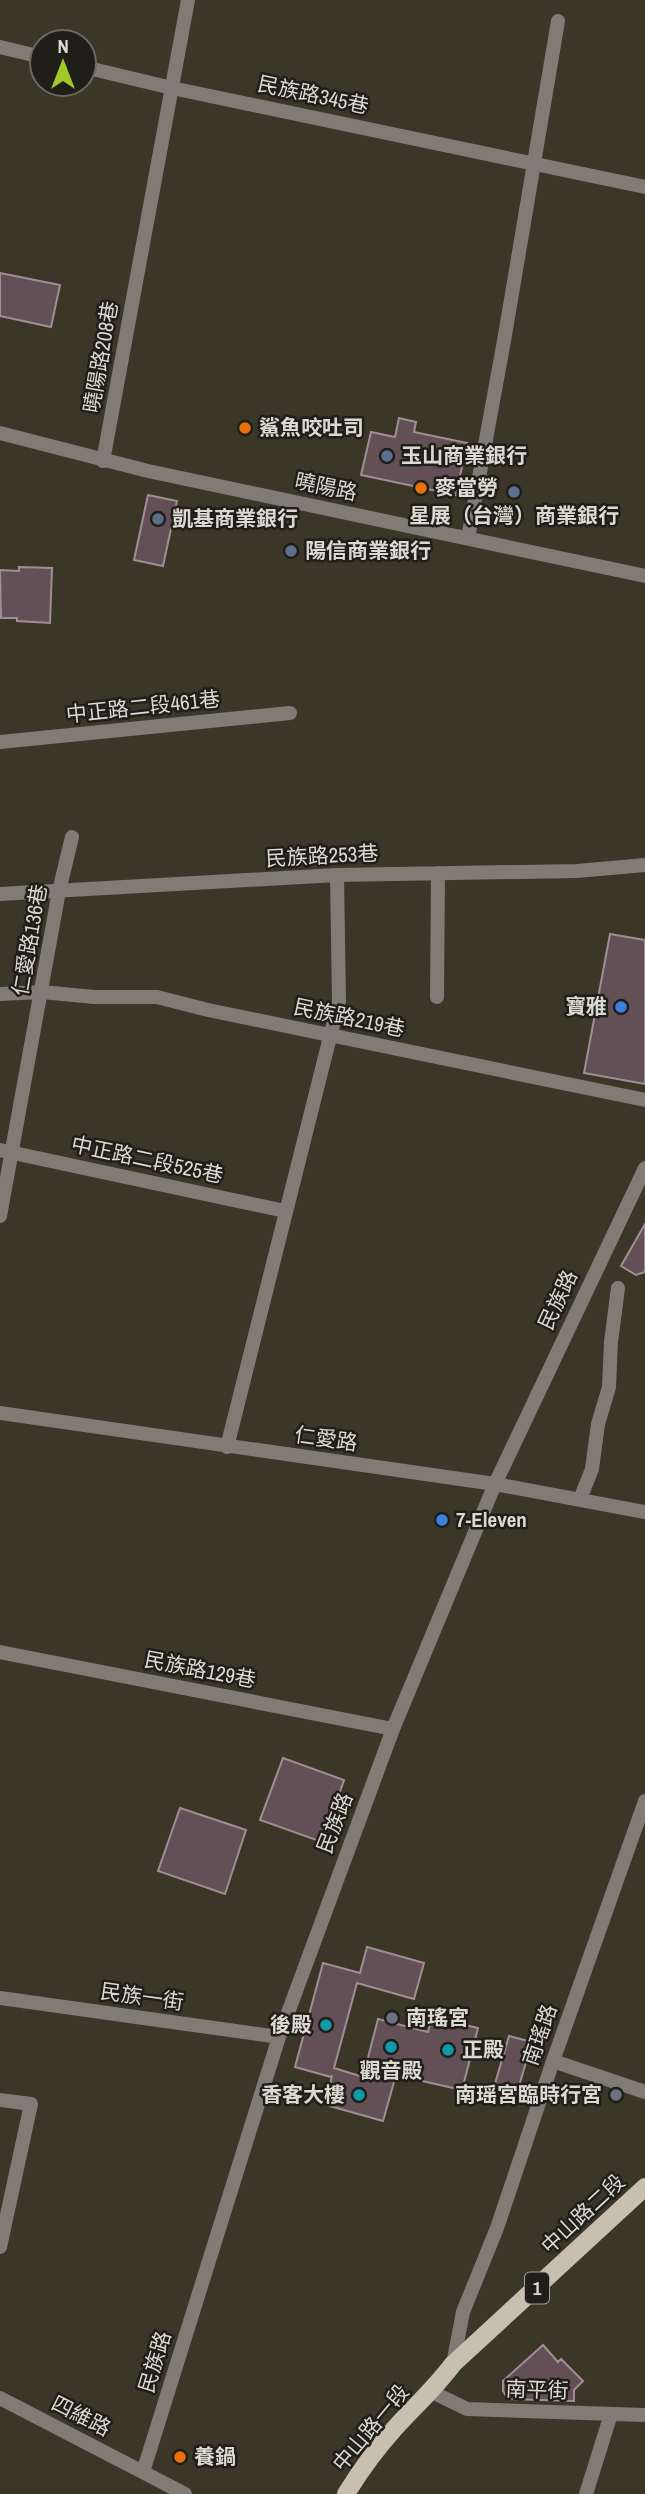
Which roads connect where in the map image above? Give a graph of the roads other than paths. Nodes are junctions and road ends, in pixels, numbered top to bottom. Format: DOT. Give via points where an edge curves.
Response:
graph roads {
  1 [pos="188,0"];
  2 [pos="558,21"];
  3 [pos="0,47"];
  4 [pos="28,54"];
  5 [pos="98,70"];
  6 [pos="172,88"];
  7 [pos="535,162"];
  8 [pos="645,187"];
  9 [pos="0,433"];
  10 [pos="103,461"];
  11 [pos="468,538"];
  12 [pos="645,576"];
  13 [pos="290,713"];
  14 [pos="0,742"];
  15 [pos="72,837"];
  16 [pos="645,865"];
  17 [pos="438,873"];
  18 [pos="337,875"];
  19 [pos="59,891"];
  20 [pos="0,894"];
  21 [pos="42,992"];
  22 [pos="0,994"];
  23 [pos="437,997"];
  24 [pos="329,1035"];
  25 [pos="645,1100"];
  26 [pos="6,1152"];
  27 [pos="645,1168"];
  28 [pos="285,1211"];
  29 [pos="0,1216"];
  30 [pos="618,1289"];
  31 [pos="0,1413"];
  32 [pos="228,1447"];
  33 [pos="495,1484"];
  34 [pos="580,1499"];
  35 [pos="645,1512"];
  36 [pos="0,1652"];
  37 [pos="393,1729"];
  38 [pos="645,1801"];
  39 [pos="0,1998"];
  40 [pos="279,2037"];
  41 [pos="553,2062"];
  42 [pos="645,2092"];
  43 [pos="0,2100"];
  44 [pos="645,2187"];
  45 [pos="0,2247"];
  46 [pos="453,2364"];
  47 [pos="432,2392"];
  48 [pos="0,2398"];
  49 [pos="611,2414"];
  50 [pos="645,2415"];
  51 [pos="143,2472"];
  52 [pos="185,2494"];
  53 [pos="346,2494"];
  54 [pos="586,2494"];
  1 -- 6 [label="street, 曉陽路208巷"];
  2 -- 7 [label="street"];
  3 -- 4 [label="street"];
  5 -- 6 [label="street, 民族路345巷"];
  6 -- 7 [label="street, 民族路345巷"];
  6 -- 10 [label="street, 曉陽路208巷"];
  7 -- 8 [label="street, 民族路345巷"];
  7 -- 11 [label="street"];
  9 -- 10 [label="street, 曉陽路"];
  10 -- 11 [label="street, 曉陽路"];
  11 -- 12 [label="street, 曉陽路"];
  13 -- 14 [label="street, 中正路二段461巷"];
  15 -- 19 [label="street, 仁愛路136巷"];
  16 -- 17 [label="street, 民族路253巷"];
  17 -- 18 [label="street, 民族路253巷"];
  17 -- 23 [label="street"];
  18 -- 19 [label="street, 民族路253巷"];
  18 -- 24 [label="street" via="339,1000"];
  19 -- 20 [label="street, 民族路253巷"];
  19 -- 21 [label="street, 仁愛路136巷"];
  21 -- 22 [label="street, 民族路219巷"];
  21 -- 24 [label="street, 民族路219巷" via="157,997"];
  21 -- 26 [label="street, 仁愛路136巷"];
  24 -- 25 [label="street, 民族路219巷"];
  24 -- 28 [label="street"];
  26 -- 28 [label="street, 中正路二段525巷"];
  26 -- 29 [label="street, 仁愛路136巷"];
  27 -- 33 [label="street, 民族路"];
  28 -- 32 [label="street"];
  30 -- 34 [label="street" via="609,1387 592,1469"];
  31 -- 32 [label="street, 仁愛路"];
  32 -- 33 [label="street, 仁愛路"];
  33 -- 34 [label="street, 仁愛路"];
  33 -- 37 [label="street, 民族路"];
  34 -- 35 [label="street, 仁愛路"];
  36 -- 37 [label="street, 民族路129巷"];
  37 -- 40 [label="street, 民族路"];
  38 -- 41 [label="street, 南瑤路"];
  39 -- 40 [label="street, 民族一街"];
  40 -- 51 [label="street, 民族路"];
  41 -- 42 [label="street"];
  41 -- 46 [label="street, 南瑤路" via="497,2228 463,2312"];
  43 -- 45 [label="street" via="31,2105"];
  44 -- 46 [label="main road, 中山路二段 / 1"];
  46 -- 47 [label="main road, 中山路二段 / 1"];
  47 -- 49 [label="street, 南平街" via="467,2409"];
  47 -- 53 [label="main road, 中山路一段 / 1" via="364,2464"];
  48 -- 51 [label="street, 四維路"];
  49 -- 50 [label="street, 南平街"];
  49 -- 54 [label="street"];
  51 -- 52 [label="street"];
}
